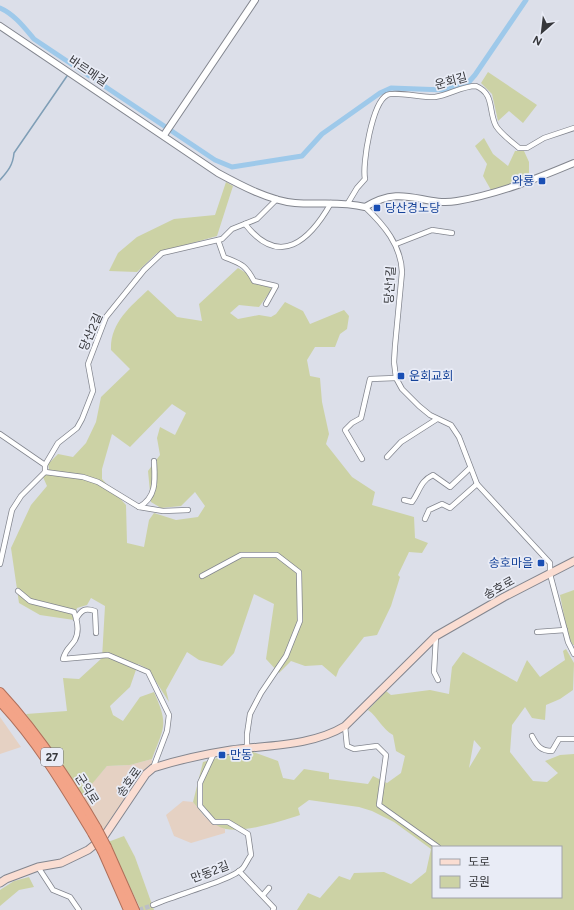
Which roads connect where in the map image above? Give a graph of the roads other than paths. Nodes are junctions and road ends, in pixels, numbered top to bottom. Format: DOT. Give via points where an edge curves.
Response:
graph roads {
  1 [pos="254,0"];
  2 [pos="0,26"];
  3 [pos="574,128"];
  4 [pos="165,134"];
  5 [pos="574,163"];
  6 [pos="277,199"];
  7 [pos="331,203"];
  8 [pos="348,203"];
  9 [pos="365,207"];
  10 [pos="245,224"];
  11 [pos="452,233"];
  12 [pos="218,240"];
  13 [pos="396,244"];
  14 [pos="266,304"];
  15 [pos="396,378"];
  16 [pos="437,419"];
  17 [pos="0,434"];
  18 [pos="387,458"];
  19 [pos="362,459"];
  20 [pos="154,462"];
  21 [pos="45,465"];
  22 [pos="470,468"];
  23 [pos="45,472"];
  24 [pos="477,484"];
  25 [pos="404,500"];
  26 [pos="139,507"];
  27 [pos="188,510"];
  28 [pos="425,519"];
  29 [pos="574,561"];
  30 [pos="0,564"];
  31 [pos="550,574"];
  32 [pos="202,576"];
  33 [pos="18,591"];
  34 [pos="76,618"];
  35 [pos="565,630"];
  36 [pos="537,632"];
  37 [pos="96,633"];
  38 [pos="436,636"];
  39 [pos="574,654"];
  40 [pos="438,680"];
  41 [pos="0,692"];
  42 [pos="0,702"];
  43 [pos="345,726"];
  44 [pos="532,736"];
  45 [pos="574,739"];
  46 [pos="247,748"];
  47 [pos="214,753"];
  48 [pos="153,768"];
  49 [pos="95,830"];
  50 [pos="437,846"];
  51 [pos="104,849"];
  52 [pos="38,867"];
  53 [pos="239,871"];
  54 [pos="0,883"];
  55 [pos="269,888"];
  56 [pos="262,895"];
  57 [pos="153,905"];
  58 [pos="79,910"];
  59 [pos="128,910"];
  60 [pos="135,910"];
  61 [pos="273,910"];
  1 -- 4 [label="street"];
  2 -- 4 [label="street, 바르메길"];
  3 -- 8 [label="street, 운회길" via="544,138 527,148 519,148 497,126 489,95 482,88 476,86 435,97 386,95 376,110 365,149 365,179 356,188"];
  4 -- 6 [label="street" via="218,173"];
  5 -- 9 [label="street" via="515,186 456,201 390,196"];
  6 -- 7 [label="street" via="294,203"];
  6 -- 10 [label="street, 당산2길" via="257,219"];
  7 -- 8 [label="street"];
  7 -- 10 [label="street" via="318,226 296,245 289,247 276,247 264,242"];
  8 -- 9 [label="street"];
  9 -- 13 [label="street, 당산1길"];
  10 -- 12 [label="street, 당산2길" via="232,229"];
  11 -- 13 [label="street" via="432,230"];
  12 -- 14 [label="street" via="224,257 243,264 254,281 276,286"];
  12 -- 21 [label="street, 당산2길" via="162,253 144,270 106,317 88,364 93,391 82,419 77,428 58,443"];
  13 -- 15 [label="street, 당산1길" via="401,255 402,272 394,362"];
  15 -- 16 [label="street, 당산1길" via="410,398"];
  15 -- 19 [label="street" via="370,379 360,418 345,430"];
  16 -- 18 [label="street" via="401,442"];
  16 -- 22 [label="street, 당산1길" via="451,425 459,437"];
  17 -- 21 [label="street"];
  20 -- 26 [label="street" via="156,486 147,502"];
  21 -- 23 [label="street"];
  22 -- 24 [label="street, 당산1길"];
  22 -- 25 [label="street" via="450,487 433,475 420,485 412,502"];
  23 -- 26 [label="street" via="83,477 98,482"];
  23 -- 30 [label="street" via="21,496 12,510"];
  24 -- 28 [label="street" via="450,508 442,504 429,510"];
  24 -- 31 [label="street, 당산1길" via="550,563"];
  26 -- 27 [label="street" via="163,512"];
  29 -- 31 [label="main road, 송호로"];
  31 -- 35 [label="street, 당산1길"];
  31 -- 38 [label="main road, 송호로"];
  32 -- 46 [label="street" via="241,555 277,555 299,572 300,621 286,656 250,714 246,734"];
  33 -- 34 [label="street" via="30,601 74,612"];
  34 -- 37 [label="street" via="81,610 95,612"];
  34 -- 48 [label="street" via="78,626 75,640 65,650 63,659 108,655 148,672 162,699 169,715 167,731"];
  35 -- 36 [label="street"];
  35 -- 39 [label="street, 당산1길"];
  38 -- 40 [label="street" via="434,672"];
  38 -- 43 [label="main road, 송호로"];
  41 -- 49 [label="highway, 군익로 / 27" via="41,740 80,798"];
  42 -- 49 [label="highway, 군익로 / 27" via="29,736"];
  43 -- 46 [label="main road, 송호로" via="311,740"];
  43 -- 50 [label="street" via="347,746 354,749 377,746 386,755 379,804"];
  44 -- 45 [label="street" via="536,744 545,751 552,751 559,739"];
  46 -- 47 [label="main road, 송호로"];
  47 -- 48 [label="main road, 송호로"];
  47 -- 53 [label="street, 만동2길" via="200,782 200,806 214,822 228,822 248,834 251,855"];
  48 -- 52 [label="main road, 송호로" via="146,774 103,838 88,850 61,863"];
  49 -- 51 [label="highway, 군익로 / 27, bridge"];
  51 -- 59 [label="highway, 군익로 / 27"];
  51 -- 60 [label="highway, 군익로 / 27"];
  52 -- 54 [label="main road, 송호로" via="6,878"];
  52 -- 58 [label="street" via="53,890 70,897"];
  53 -- 56 [label="street"];
  53 -- 57 [label="street, 만동2길"];
  55 -- 56 [label="street"];
  56 -- 61 [label="street"];
}
